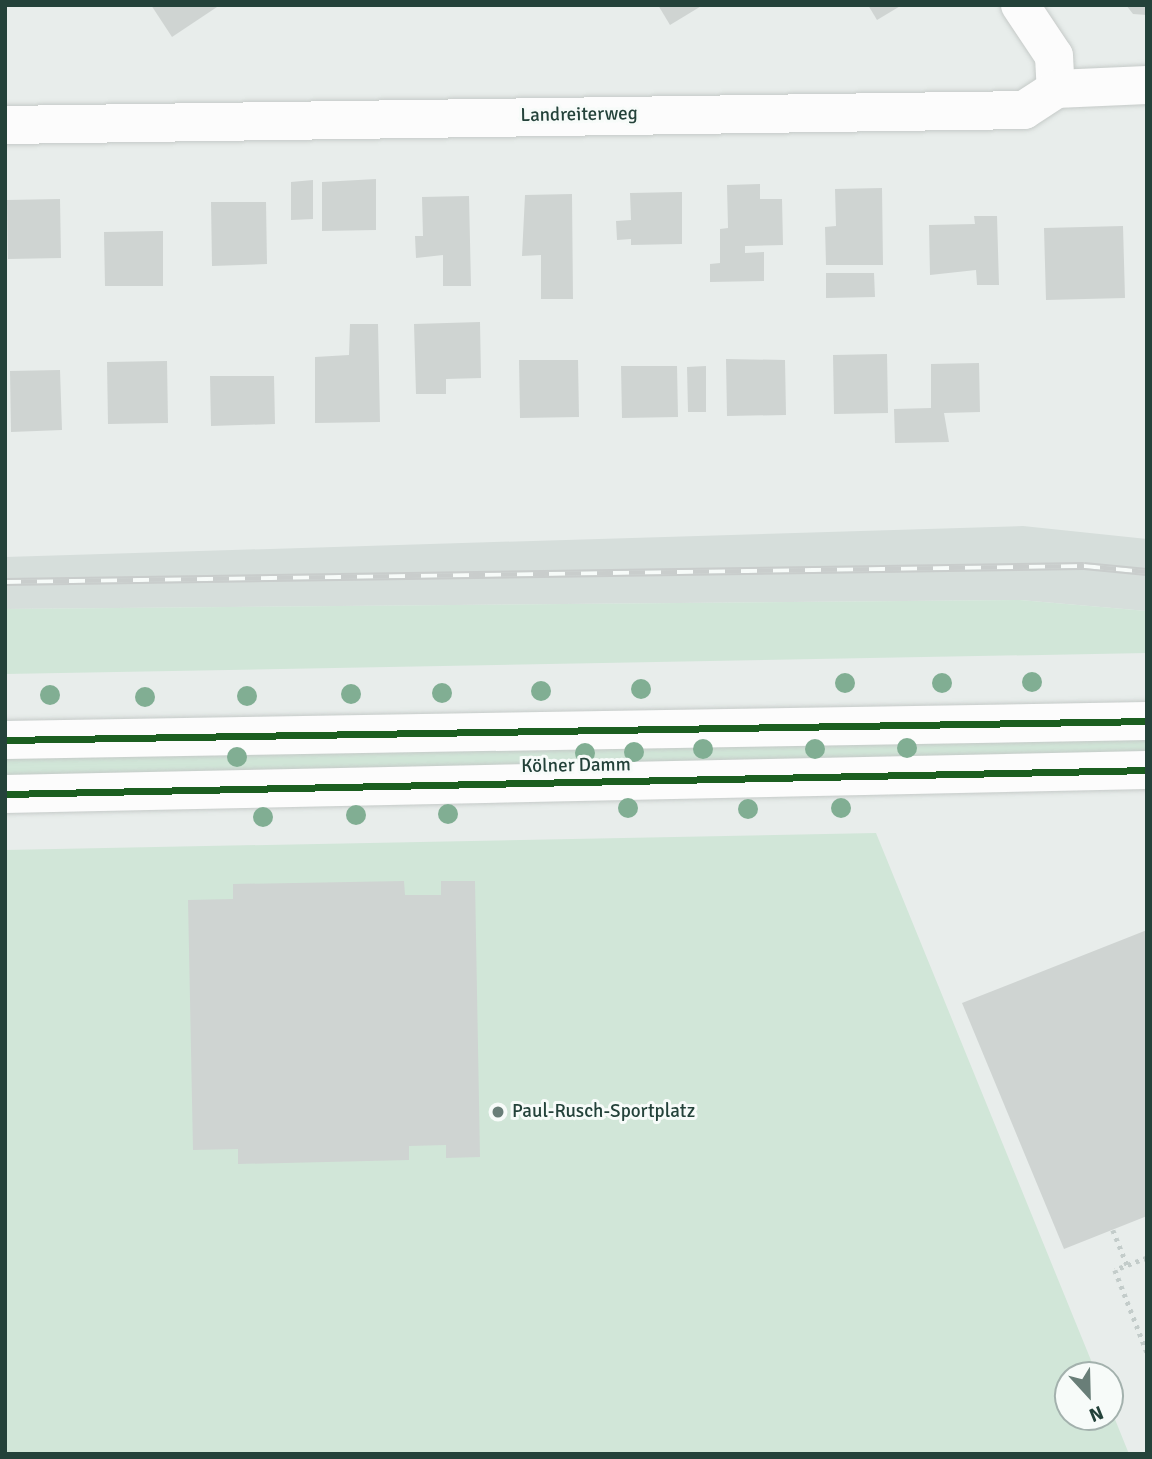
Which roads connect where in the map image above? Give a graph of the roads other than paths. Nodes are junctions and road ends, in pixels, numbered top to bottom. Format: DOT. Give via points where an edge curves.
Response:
graph roads {
  1 [pos="1020,5"];
  2 [pos="1147,85"];
  3 [pos="1056,89"];
  4 [pos="5,125"];
  5 [pos="1147,721"];
  6 [pos="5,740"];
  7 [pos="1147,770"];
  8 [pos="5,794"];
  1 -- 3 [label="street" via="1054,56"];
  2 -- 3 [label="street"];
  3 -- 4 [label="street, Landreiterweg" via="1024,110"];
  5 -- 6 [label="street, Kölner Damm"];
  7 -- 8 [label="street, Kölner Damm"];
}
